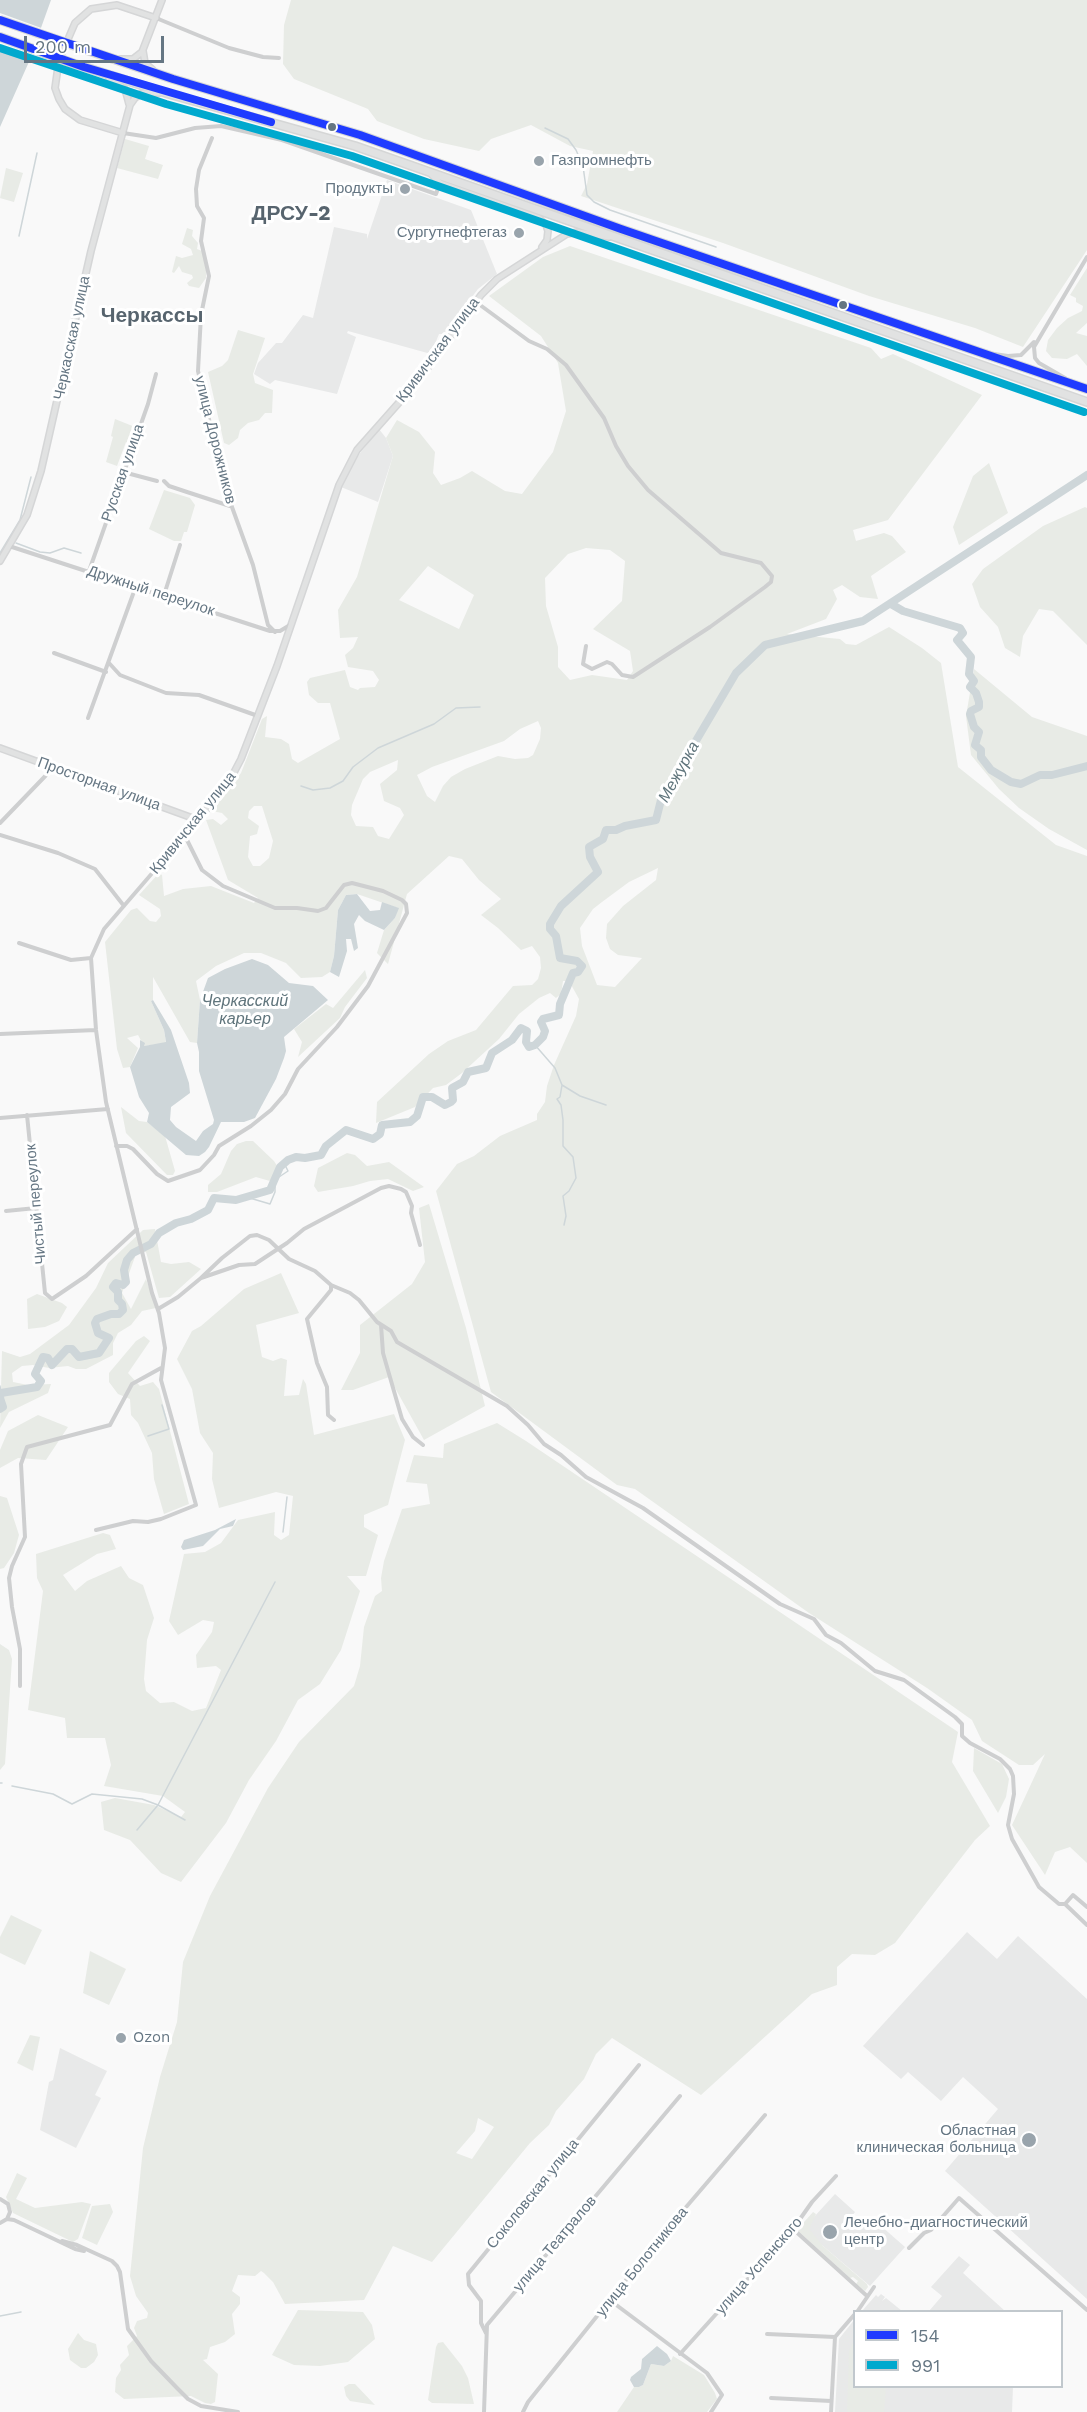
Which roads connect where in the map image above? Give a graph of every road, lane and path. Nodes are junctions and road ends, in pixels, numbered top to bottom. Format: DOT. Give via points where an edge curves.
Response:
graph roads {
  1 [pos="162,0"];
  2 [pos="156,18"];
  3 [pos="0,20"];
  4 [pos="0,37"];
  5 [pos="144,49"];
  6 [pos="90,51"];
  7 [pos="279,58"];
  8 [pos="84,67"];
  9 [pos="173,79"];
  10 [pos="169,94"];
  11 [pos="129,109"];
  12 [pos="123,133"];
  13 [pos="212,138"];
  14 [pos="431,174"];
  15 [pos="440,183"];
  16 [pos="617,239"];
  17 [pos="537,253"];
  18 [pos="1087,257"];
  19 [pos="476,302"];
  20 [pos="1038,337"];
  21 [pos="977,351"];
  22 [pos="156,374"];
  23 [pos="1087,389"];
  24 [pos="1087,402"];
  25 [pos="123,472"];
  26 [pos="157,481"];
  27 [pos="164,481"];
  28 [pos="231,506"];
  29 [pos="180,545"];
  30 [pos="9,546"];
  31 [pos="0,561"];
  32 [pos="89,571"];
  33 [pos="136,586"];
  34 [pos="164,595"];
  35 [pos="290,625"];
  36 [pos="275,632"];
  37 [pos="586,646"];
  38 [pos="54,653"];
  39 [pos="109,663"];
  40 [pos="106,672"];
  41 [pos="259,716"];
  42 [pos="88,718"];
  43 [pos="0,748"];
  44 [pos="54,767"];
  45 [pos="198,820"];
  46 [pos="0,823"];
  47 [pos="0,835"];
  48 [pos="185,835"];
  49 [pos="124,906"];
  50 [pos="19,943"];
  51 [pos="91,958"];
  52 [pos="96,1030"];
  53 [pos="0,1034"];
  54 [pos="108,1109"];
  55 [pos="27,1115"];
  56 [pos="0,1118"];
  57 [pos="117,1146"];
  58 [pos="36,1208"];
  59 [pos="6,1211"];
  60 [pos="137,1229"];
  61 [pos="420,1245"];
  62 [pos="278,1248"];
  63 [pos="201,1278"];
  64 [pos="331,1285"];
  65 [pos="158,1309"];
  66 [pos="381,1324"];
  67 [pos="162,1367"];
  68 [pos="334,1420"];
  69 [pos="423,1445"];
  70 [pos="96,1530"];
  71 [pos="20,1686"];
  72 [pos="1065,1904"];
  73 [pos="1087,1907"];
  74 [pos="1087,1924"];
  75 [pos="639,2065"];
  76 [pos="680,2096"];
  77 [pos="765,2115"];
  78 [pos="836,2176"];
  79 [pos="0,2199"];
  80 [pos="9,2213"];
  81 [pos="7,2219"];
  82 [pos="14,2220"];
  83 [pos="0,2223"];
  84 [pos="793,2229"];
  85 [pos="909,2248"];
  86 [pos="874,2287"];
  87 [pos="867,2296"];
  88 [pos="610,2301"];
  89 [pos="858,2310"];
  90 [pos="1087,2310"];
  91 [pos="853,2316"];
  92 [pos="486,2333"];
  93 [pos="767,2334"];
  94 [pos="835,2337"];
  95 [pos="680,2354"];
  96 [pos="771,2398"];
  97 [pos="831,2401"];
  98 [pos="238,2412"];
  99 [pos="484,2412"];
  100 [pos="523,2412"];
  101 [pos="711,2412"];
  102 [pos="831,2412"];
  1 -- 2 [label="street"];
  2 -- 5 [label="street"];
  2 -- 7 [label="street" via="229,48"];
  2 -- 12 [label="street" via="117,5 91,9 75,23 59,60 55,88 65,109 80,120"];
  3 -- 6 [label="highway, bridge"];
  4 -- 8 [label="highway, bridge"];
  5 -- 6 [label="street" via="128,60"];
  5 -- 9 [label="street" via="147,66"];
  6 -- 9 [label="highway"];
  8 -- 10 [label="highway"];
  8 -- 11 [label="street" via="122,85"];
  9 -- 21 [label="highway" via="365,136"];
  10 -- 11 [label="street" via="142,93"];
  10 -- 14 [label="highway" via="355,146"];
  11 -- 12 [label="street, Черкасская улица"];
  12 -- 15 [label="street" via="161,138 195,128 221,126 282,140 436,194"];
  12 -- 30 [label="street, Черкасская улица" via="91,251 41,471 29,509"];
  13 -- 28 [label="street, улица Дорожников" via="196,189 197,206 204,218 201,242 209,276 201,315 198,371"];
  14 -- 15 [label="street"];
  14 -- 16 [label="highway"];
  15 -- 17 [label="street" via="541,219 548,235"];
  16 -- 17 [label="street, Кривичская улица" via="573,232"];
  16 -- 24 [label="highway"];
  17 -- 19 [label="street, Кривичская улица" via="497,279"];
  18 -- 20 [label="street"];
  19 -- 35 [label="street, Кривичская улица" via="419,380 351,459"];
  19 -- 37 [label="street" via="566,365 604,418 628,466 648,490 721,553 760,563 772,576 765,587 710,627 633,677 622,675 607,662 592,669 583,664"];
  20 -- 21 [label="street" via="1021,355"];
  20 -- 23 [label="street" via="1034,352 1039,363"];
  21 -- 23 [label="highway"];
  22 -- 25 [label="street, Русская улица"];
  25 -- 26 [label="street"];
  25 -- 32 [label="street, Русская улица"];
  27 -- 28 [label="street"];
  28 -- 36 [label="street, улица Дорожников" via="253,565 268,625"];
  29 -- 34 [label="street"];
  30 -- 31 [label="street, Черкасская улица"];
  30 -- 32 [label="street, Дружный переулок"];
  32 -- 33 [label="street, Дружный переулок"];
  33 -- 34 [label="street, Дружный переулок"];
  33 -- 39 [label="street"];
  34 -- 36 [label="street, Дружный переулок"];
  35 -- 36 [label="street"];
  35 -- 41 [label="street, Кривичская улица"];
  38 -- 40 [label="street"];
  39 -- 40 [label="street"];
  39 -- 41 [label="street" via="120,675 166,693 199,695"];
  40 -- 42 [label="street"];
  41 -- 45 [label="street, Кривичская улица" via="235,772"];
  43 -- 44 [label="street, Просторная улица"];
  44 -- 45 [label="street, Просторная улица"];
  44 -- 46 [label="street"];
  45 -- 48 [label="street, Кривичская улица"];
  47 -- 49 [label="street" via="95,869"];
  48 -- 49 [label="street, Кривичская улица"];
  48 -- 57 [label="street" via="202,870 223,886 274,909 318,911 326,908 344,885 352,883 402,900 407,913 368,986 298,1069 285,1094 251,1126 219,1146 200,1170 168,1181 133,1149"];
  49 -- 51 [label="street, Кривичская улица" via="101,933"];
  50 -- 51 [label="street" via="71,960"];
  51 -- 52 [label="street, Кривичская улица"];
  52 -- 53 [label="street"];
  52 -- 54 [label="street, Кривичская улица"];
  54 -- 55 [label="street"];
  54 -- 57 [label="street, Кривичская улица"];
  55 -- 56 [label="street"];
  55 -- 58 [label="street, Чистый переулок"];
  57 -- 60 [label="street, Кривичская улица"];
  58 -- 59 [label="street"];
  58 -- 60 [label="street, Чистый переулок" via="45,1293 52,1299 86,1276"];
  60 -- 65 [label="street, Кривичская улица"];
  61 -- 62 [label="street" via="406,1192 389,1186 304,1229"];
  62 -- 63 [label="street" via="255,1264"];
  62 -- 63 [label="street" via="263,1237 250,1236"];
  62 -- 64 [label="street"];
  63 -- 65 [label="street"];
  64 -- 66 [label="street" via="359,1300"];
  64 -- 68 [label="street" via="307,1319 316,1363 327,1387 328,1415"];
  65 -- 67 [label="street, Кривичская улица" via="165,1348"];
  66 -- 69 [label="street" via="383,1353 402,1419"];
  66 -- 72 [label="street" via="397,1342 507,1406 543,1444 586,1477 643,1508 780,1604 814,1619 826,1635 874,1671 904,1680 955,1717 962,1724 962,1736 1010,1769 1014,1794 1008,1825 1011,1839 1039,1887 1059,1904"];
  67 -- 70 [label="street, Кривичская улица" via="160,1380 196,1505 161,1519"];
  67 -- 71 [label="street" via="132,1384 110,1425 27,1447 21,1464 25,1537 9,1578 20,1649"];
  72 -- 73 [label="street" via="1072,1895"];
  72 -- 74 [label="street"];
  75 -- 92 [label="street, Соколовская улица" via="468,2274 481,2301 481,2323"];
  76 -- 92 [label="street, улица Театралов" via="487,2325"];
  77 -- 88 [label="street, улица Болотникова"];
  78 -- 84 [label="street, улица Успенского"];
  79 -- 80 [label="street" via="8,2204"];
  80 -- 81 [label="street"];
  80 -- 82 [label="street"];
  81 -- 82 [label="street"];
  81 -- 83 [label="street"];
  82 -- 98 [label="street" via="75,2249 112,2261 120,2272 128,2329 158,2369 193,2402"];
  84 -- 87 [label="street"];
  84 -- 95 [label="street, улица Успенского"];
  85 -- 90 [label="street" via="959,2198"];
  86 -- 87 [label="street"];
  87 -- 89 [label="street"];
  88 -- 95 [label="street"];
  88 -- 100 [label="street, улица Болотникова"];
  91 -- 94 [label="street"];
  92 -- 99 [label="street, улица Театралов"];
  93 -- 94 [label="street"];
  94 -- 97 [label="street"];
  95 -- 101 [label="street" via="707,2373 722,2395"];
  96 -- 97 [label="street"];
  97 -- 102 [label="street"];
}
